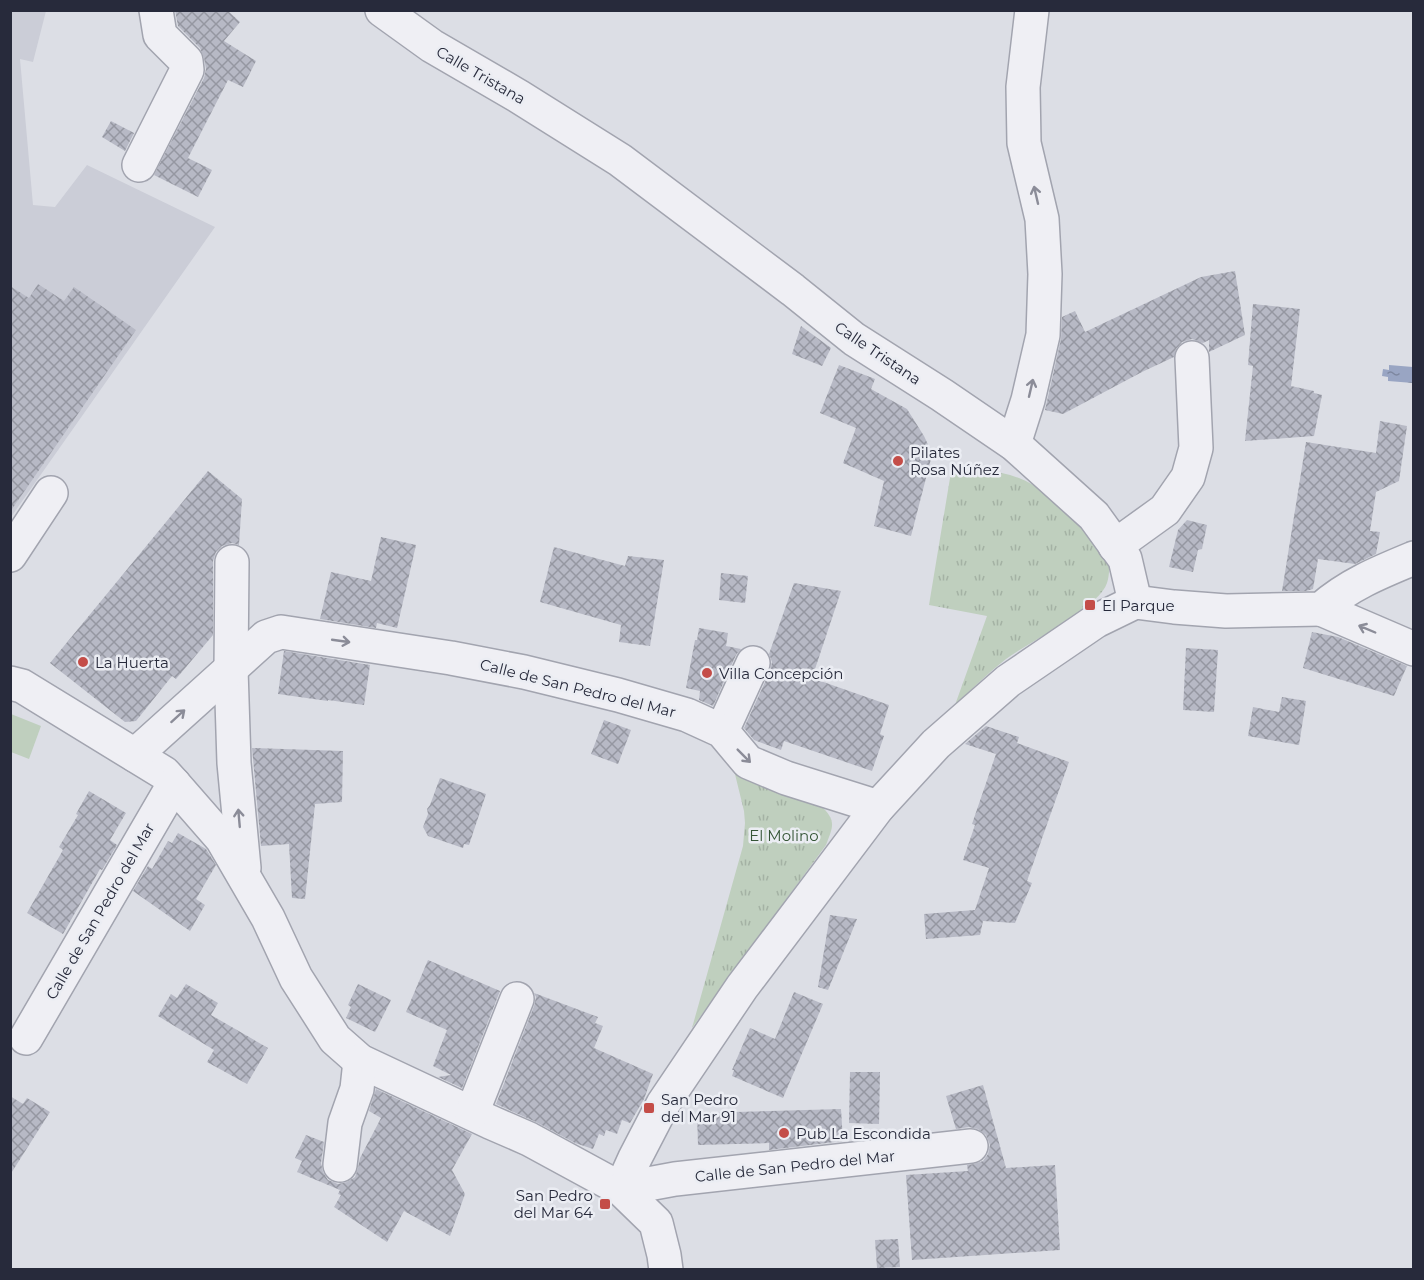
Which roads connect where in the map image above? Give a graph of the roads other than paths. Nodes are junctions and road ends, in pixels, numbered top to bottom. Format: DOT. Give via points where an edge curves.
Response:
graph roads {
  1 [pos="156,10"];
  2 [pos="382,10"];
  3 [pos="1032,10"];
  4 [pos="139,165"];
  5 [pos="1192,358"];
  6 [pos="1014,444"];
  7 [pos="51,493"];
  8 [pos="1115,546"];
  9 [pos="10,555"];
  10 [pos="1413,558"];
  11 [pos="232,562"];
  12 [pos="1135,602"];
  13 [pos="1321,609"];
  14 [pos="1413,649"];
  15 [pos="753,663"];
  16 [pos="231,669"];
  17 [pos="10,682"];
  18 [pos="722,731"];
  19 [pos="135,755"];
  20 [pos="174,784"];
  21 [pos="878,807"];
  22 [pos="244,876"];
  23 [pos="518,999"];
  24 [pos="26,1038"];
  25 [pos="360,1061"];
  26 [pos="471,1113"];
  27 [pos="971,1146"];
  28 [pos="340,1165"];
  29 [pos="621,1190"];
  30 [pos="666,1269"];
  1 -- 4 [label="street" via="160,35 186,61 188,70"];
  2 -- 6 [label="street, Calle Tristana" via="432,46 620,160 854,339"];
  6 -- 3 [label="street, one-way" via="1043,335 1042,219 1023,143 1023,87"];
  5 -- 8 [label="street" via="1196,448 1188,477 1164,510"];
  6 -- 8 [label="street" via="1094,516"];
  7 -- 9 [label="street"];
  8 -- 12 [label="street" via="1125,560"];
  10 -- 13 [label="street" via="1364,580"];
  11 -- 16 [label="street"];
  12 -- 13 [label="street" via="1226,611"];
  12 -- 21 [label="street" via="1096,621 1008,681 936,744"];
  14 -- 13 [label="street, one-way"];
  15 -- 18 [label="street"];
  16 -- 18 [label="street, Calle de San Pedro del Mar, one-way" via="266,637 281,632 524,672 687,715"];
  19 -- 16 [label="street, Calle de San Pedro del Mar, one-way"];
  22 -- 16 [label="street, one-way"];
  17 -- 19 [label="street"];
  18 -- 21 [label="street, Calle de San Pedro del Mar, one-way" via="748,762"];
  19 -- 20 [label="street"];
  20 -- 22 [label="street" via="222,839"];
  20 -- 24 [label="street, Calle de San Pedro del Mar"];
  21 -- 29 [label="street" via="742,987 663,1104"];
  22 -- 25 [label="street" via="296,978 335,1039"];
  23 -- 26 [label="street"];
  25 -- 26 [label="street"];
  25 -- 28 [label="street" via="357,1089 345,1123"];
  26 -- 29 [label="street" via="529,1139"];
  27 -- 29 [label="street, Calle de San Pedro del Mar" via="675,1179"];
  29 -- 30 [label="street" via="656,1223"];
}
